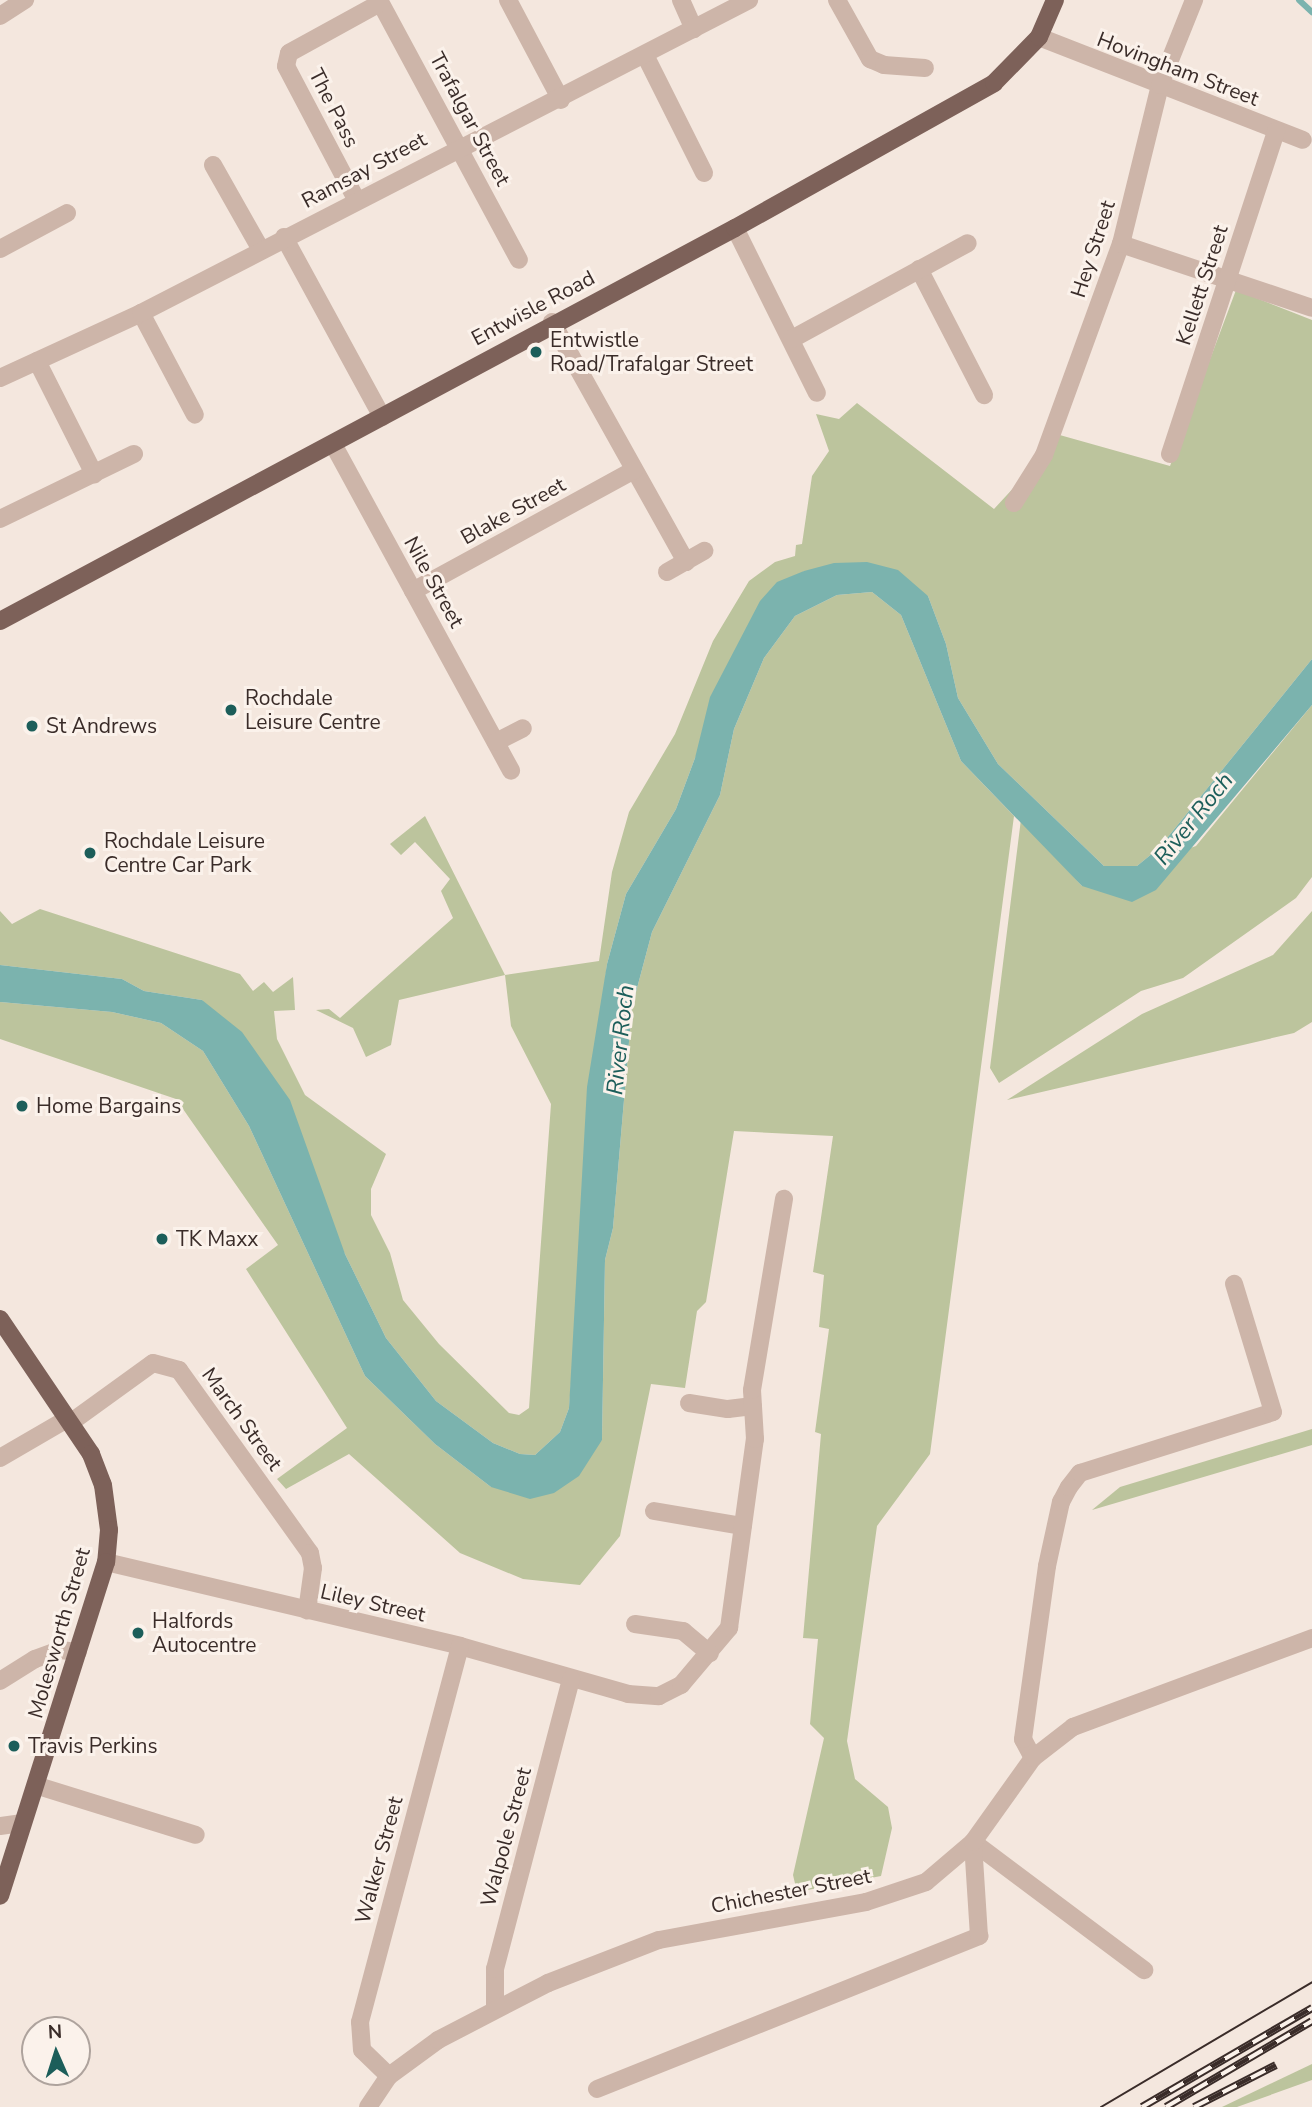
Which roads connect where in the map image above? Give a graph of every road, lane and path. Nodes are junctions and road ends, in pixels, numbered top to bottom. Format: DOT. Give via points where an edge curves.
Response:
graph roads {
  1 [pos="26,0"];
  2 [pos="508,0"];
  3 [pos="681,0"];
  4 [pos="749,0"];
  5 [pos="838,0"];
  6 [pos="1055,0"];
  7 [pos="1194,0"];
  8 [pos="379,1"];
  9 [pos="0,16"];
  10 [pos="694,29"];
  11 [pos="1038,37"];
  12 [pos="645,55"];
  13 [pos="925,68"];
  14 [pos="1160,85"];
  15 [pos="561,100"];
  16 [pos="1276,131"];
  17 [pos="1303,140"];
  18 [pos="460,146"];
  19 [pos="212,165"];
  20 [pos="704,173"];
  21 [pos="356,199"];
  22 [pos="67,214"];
  23 [pos="735,228"];
  24 [pos="284,237"];
  25 [pos="968,243"];
  26 [pos="1121,244"];
  27 [pos="0,249"];
  28 [pos="261,250"];
  29 [pos="519,260"];
  30 [pos="919,269"];
  31 [pos="1229,280"];
  32 [pos="1312,308"];
  33 [pos="141,313"];
  34 [pos="552,322"];
  35 [pos="792,339"];
  36 [pos="37,361"];
  37 [pos="0,378"];
  38 [pos="817,393"];
  39 [pos="984,395"];
  40 [pos="195,415"];
  41 [pos="382,417"];
  42 [pos="332,444"];
  43 [pos="134,454"];
  44 [pos="1170,454"];
  45 [pos="634,470"];
  46 [pos="94,474"];
  47 [pos="1014,503"];
  48 [pos="0,519"];
  49 [pos="704,551"];
  50 [pos="686,562"];
  51 [pos="667,572"];
  52 [pos="413,591"];
  53 [pos="0,621"];
  54 [pos="523,728"];
  55 [pos="496,743"];
  56 [pos="511,771"];
  57 [pos="784,1199"];
  58 [pos="1234,1284"];
  59 [pos="0,1319"];
  60 [pos="689,1403"];
  61 [pos="753,1406"];
  62 [pos="69,1421"];
  63 [pos="0,1458"];
  64 [pos="654,1511"];
  65 [pos="743,1525"];
  66 [pos="106,1562"];
  67 [pos="307,1611"];
  68 [pos="635,1623"];
  69 [pos="1312,1638"];
  70 [pos="460,1646"];
  71 [pos="78,1652"];
  72 [pos="710,1654"];
  73 [pos="2,1676"];
  74 [pos="570,1679"];
  75 [pos="1033,1758"];
  76 [pos="38,1786"];
  77 [pos="21,1824"];
  78 [pos="0,1826"];
  79 [pos="196,1835"];
  80 [pos="973,1842"];
  81 [pos="0,1896"];
  82 [pos="1144,1970"];
  83 [pos="495,2008"];
  84 [pos="389,2076"];
  85 [pos="597,2089"];
  86 [pos="368,2107"];
  1 -- 9 [label="street"];
  2 -- 15 [label="street"];
  3 -- 10 [label="street"];
  4 -- 10 [label="street, Ramsay Street"];
  5 -- 13 [label="street" via="870,59 884,65"];
  6 -- 11 [label="main road, Entwisle Road"];
  7 -- 14 [label="street, Hey Street"];
  8 -- 18 [label="street, Trafalgar Street"];
  8 -- 21 [label="street, The Pass" via="289,53 286,66"];
  10 -- 12 [label="street, Ramsay Street"];
  11 -- 14 [label="street, Hovingham Street"];
  11 -- 23 [label="main road, Entwisle Road" via="994,83"];
  12 -- 15 [label="street, Ramsay Street"];
  12 -- 20 [label="street"];
  14 -- 16 [label="street, Hovingham Street"];
  14 -- 26 [label="street, Hey Street"];
  15 -- 18 [label="street, Ramsay Street"];
  16 -- 17 [label="street, Hovingham Street"];
  16 -- 31 [label="street, Kellett Street"];
  18 -- 21 [label="street, Ramsay Street"];
  18 -- 29 [label="street, Trafalgar Street"];
  19 -- 28 [label="street"];
  21 -- 24 [label="street, Ramsay Street"];
  22 -- 27 [label="street"];
  23 -- 34 [label="main road, Entwisle Road"];
  23 -- 35 [label="street"];
  24 -- 28 [label="street, Ramsay Street"];
  24 -- 41 [label="street"];
  25 -- 30 [label="street"];
  26 -- 31 [label="street"];
  26 -- 47 [label="street, Hey Street" via="1044,455"];
  28 -- 33 [label="street, Ramsay Street"];
  30 -- 35 [label="street"];
  30 -- 39 [label="street"];
  31 -- 32 [label="street"];
  31 -- 44 [label="street, Kellett Street"];
  33 -- 36 [label="street, Ramsay Street"];
  33 -- 40 [label="street"];
  34 -- 41 [label="main road, Entwisle Road"];
  34 -- 45 [label="street"];
  35 -- 38 [label="street"];
  36 -- 37 [label="street, Ramsay Street"];
  36 -- 46 [label="street"];
  41 -- 42 [label="main road, Entwisle Road"];
  42 -- 52 [label="street, Nile Street"];
  42 -- 53 [label="main road, Entwisle Road"];
  43 -- 46 [label="street"];
  45 -- 50 [label="street"];
  45 -- 52 [label="street, Blake Street"];
  46 -- 48 [label="street"];
  49 -- 50 [label="street"];
  50 -- 51 [label="street"];
  52 -- 55 [label="street, Nile Street"];
  54 -- 55 [label="street"];
  55 -- 56 [label="street, Nile Street"];
  57 -- 61 [label="street, Liley Street"];
  58 -- 75 [label="street" via="1273,1412 1080,1473 1069,1487 1061,1502 1047,1566 1023,1739"];
  59 -- 62 [label="main road, Molesworth Street"];
  60 -- 61 [label="street" via="728,1409"];
  61 -- 65 [label="street, Liley Street" via="755,1439"];
  62 -- 63 [label="street"];
  62 -- 66 [label="main road, Molesworth Street" via="91,1454 103,1485 109,1530"];
  62 -- 67 [label="street, March Street" via="153,1363 179,1370 310,1553 313,1568"];
  64 -- 65 [label="street"];
  65 -- 72 [label="street, Liley Street" via="729,1628"];
  66 -- 67 [label="street, Liley Street"];
  66 -- 71 [label="main road, Molesworth Street"];
  67 -- 70 [label="street, Liley Street"];
  68 -- 72 [label="street" via="684,1631"];
  69 -- 75 [label="street, Chichester Street" via="1073,1727"];
  70 -- 74 [label="street, Liley Street"];
  70 -- 84 [label="street, Walker Street" via="360,2022 362,2050"];
  71 -- 73 [label="street" via="60,1650"];
  71 -- 76 [label="main road, Molesworth Street"];
  72 -- 74 [label="street, Liley Street" via="681,1685 659,1696 628,1694"];
  74 -- 83 [label="street, Walpole Street" via="495,1969"];
  75 -- 80 [label="street, Chichester Street"];
  76 -- 77 [label="main road, Molesworth Street"];
  76 -- 79 [label="street"];
  77 -- 78 [label="street"];
  77 -- 81 [label="main road, Molesworth Street"];
  80 -- 82 [label="street"];
  80 -- 83 [label="street, Chichester Street" via="926,1882 866,1902 659,1940"];
  80 -- 85 [label="street" via="979,1936"];
  83 -- 84 [label="street, Chichester Street"];
  84 -- 86 [label="street, Chichester Street"];
}
